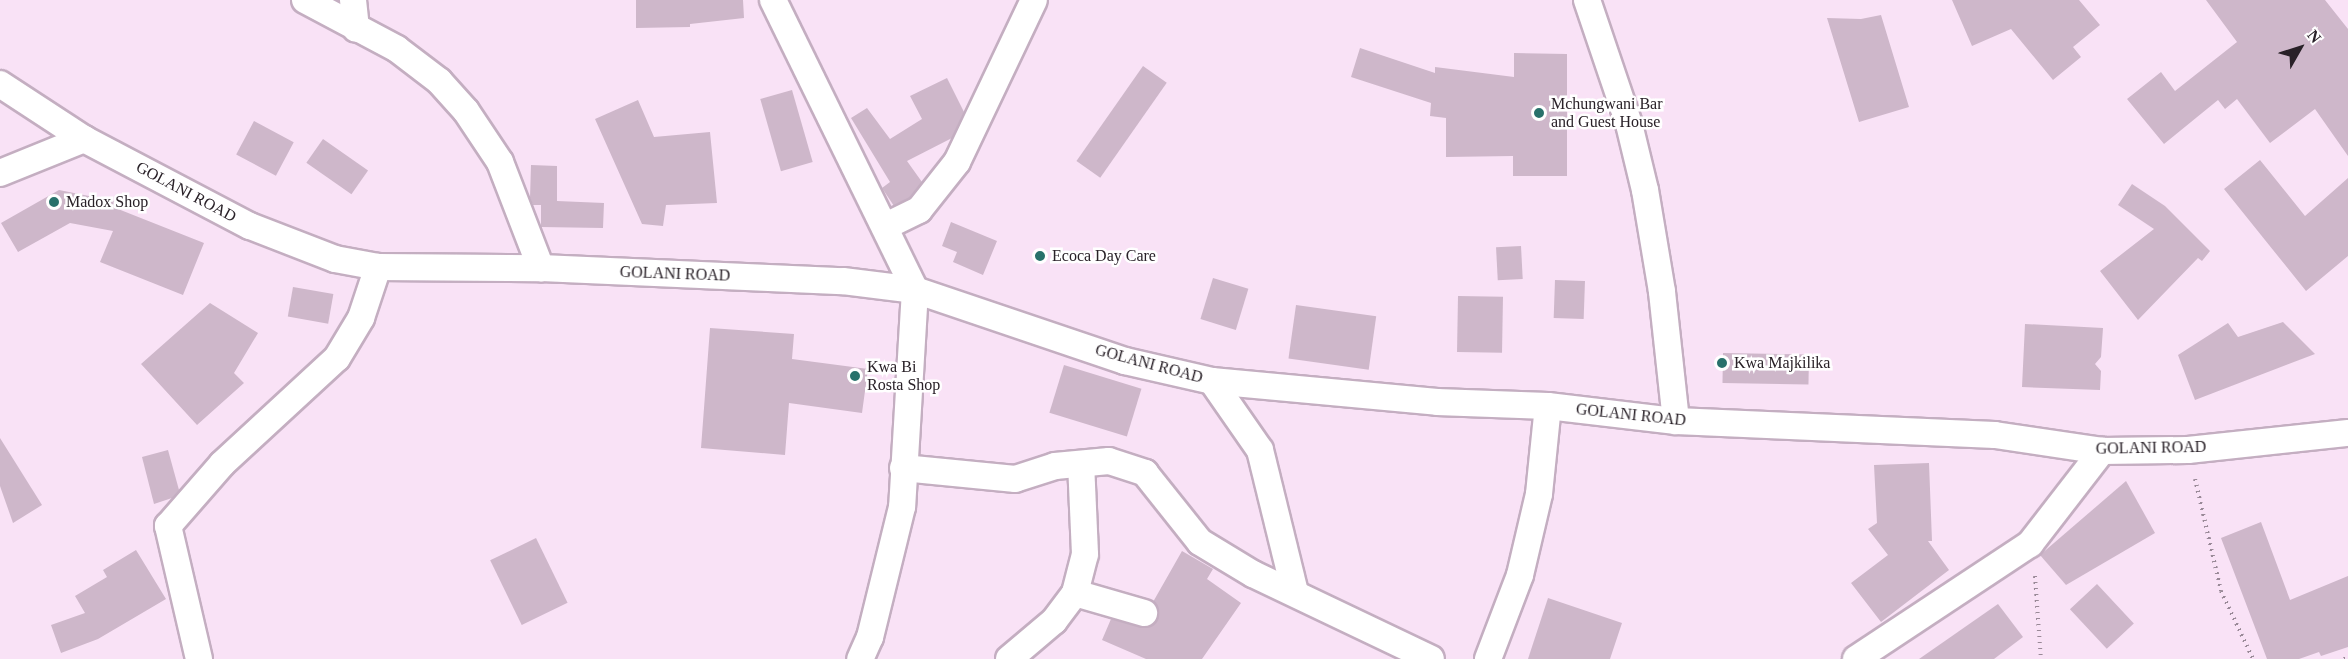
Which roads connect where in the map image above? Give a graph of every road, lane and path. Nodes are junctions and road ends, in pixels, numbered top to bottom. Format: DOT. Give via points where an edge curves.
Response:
graph roads {
  1 [pos="305,0"];
  2 [pos="353,0"];
  3 [pos="773,0"];
  4 [pos="1034,0"];
  5 [pos="1587,0"];
  6 [pos="356,29"];
  7 [pos="0,84"];
  8 [pos="84,139"];
  9 [pos="0,173"];
  10 [pos="886,226"];
  11 [pos="378,267"];
  12 [pos="541,268"];
  13 [pos="915,290"];
  14 [pos="1212,381"];
  15 [pos="1548,406"];
  16 [pos="1676,421"];
  17 [pos="2348,433"];
  18 [pos="2188,450"];
  19 [pos="2102,451"];
  20 [pos="1081,464"];
  21 [pos="903,468"];
  22 [pos="2030,544"];
  23 [pos="1075,593"];
  24 [pos="1295,593"];
  25 [pos="1144,612"];
  26 [pos="2348,657"];
  27 [pos="864,658"];
  28 [pos="200,659"];
  29 [pos="1009,659"];
  30 [pos="1431,659"];
  31 [pos="1488,659"];
  32 [pos="1856,659"];
  33 [pos="2041,659"];
  34 [pos="2253,659"];
  35 [pos="2344,659"];
  1 -- 6 [label="street"];
  2 -- 6 [label="street"];
  3 -- 10 [label="street"];
  4 -- 10 [label="street" via="957,162 918,210"];
  5 -- 16 [label="street" via="1629,124 1645,190 1662,292"];
  6 -- 12 [label="street" via="397,49 439,81 466,111 500,162"];
  7 -- 8 [label="street, GOLANI ROAD"];
  8 -- 9 [label="street"];
  8 -- 11 [label="street, GOLANI ROAD" via="250,226 335,259"];
  10 -- 13 [label="street"];
  11 -- 12 [label="street, GOLANI ROAD"];
  11 -- 28 [label="street" via="361,318 337,357 222,464 168,526"];
  12 -- 13 [label="street, GOLANI ROAD" via="843,280"];
  13 -- 14 [label="street, GOLANI ROAD" via="1125,361"];
  13 -- 21 [label="street"];
  14 -- 15 [label="street, GOLANI ROAD" via="1437,402"];
  14 -- 24 [label="street" via="1260,450"];
  15 -- 16 [label="street, GOLANI ROAD"];
  15 -- 31 [label="street" via="1539,494 1520,576"];
  16 -- 19 [label="street, GOLANI ROAD" via="1995,435"];
  17 -- 18 [label="street, GOLANI ROAD"];
  18 -- 19 [label="street, GOLANI ROAD"];
  18 -- 34 [label="path" via="2221,591"];
  19 -- 22 [label="street"];
  20 -- 21 [label="street" via="1055,466 1015,479"];
  20 -- 23 [label="street" via="1085,554"];
  20 -- 24 [label="street" via="1109,461 1145,473 1200,542"];
  21 -- 27 [label="street" via="902,507"];
  22 -- 32 [label="street"];
  22 -- 33 [label="path" via="2038,595"];
  23 -- 25 [label="street"];
  23 -- 29 [label="street" via="1054,621"];
  24 -- 30 [label="street"];
  26 -- 35 [label="path"];
}
